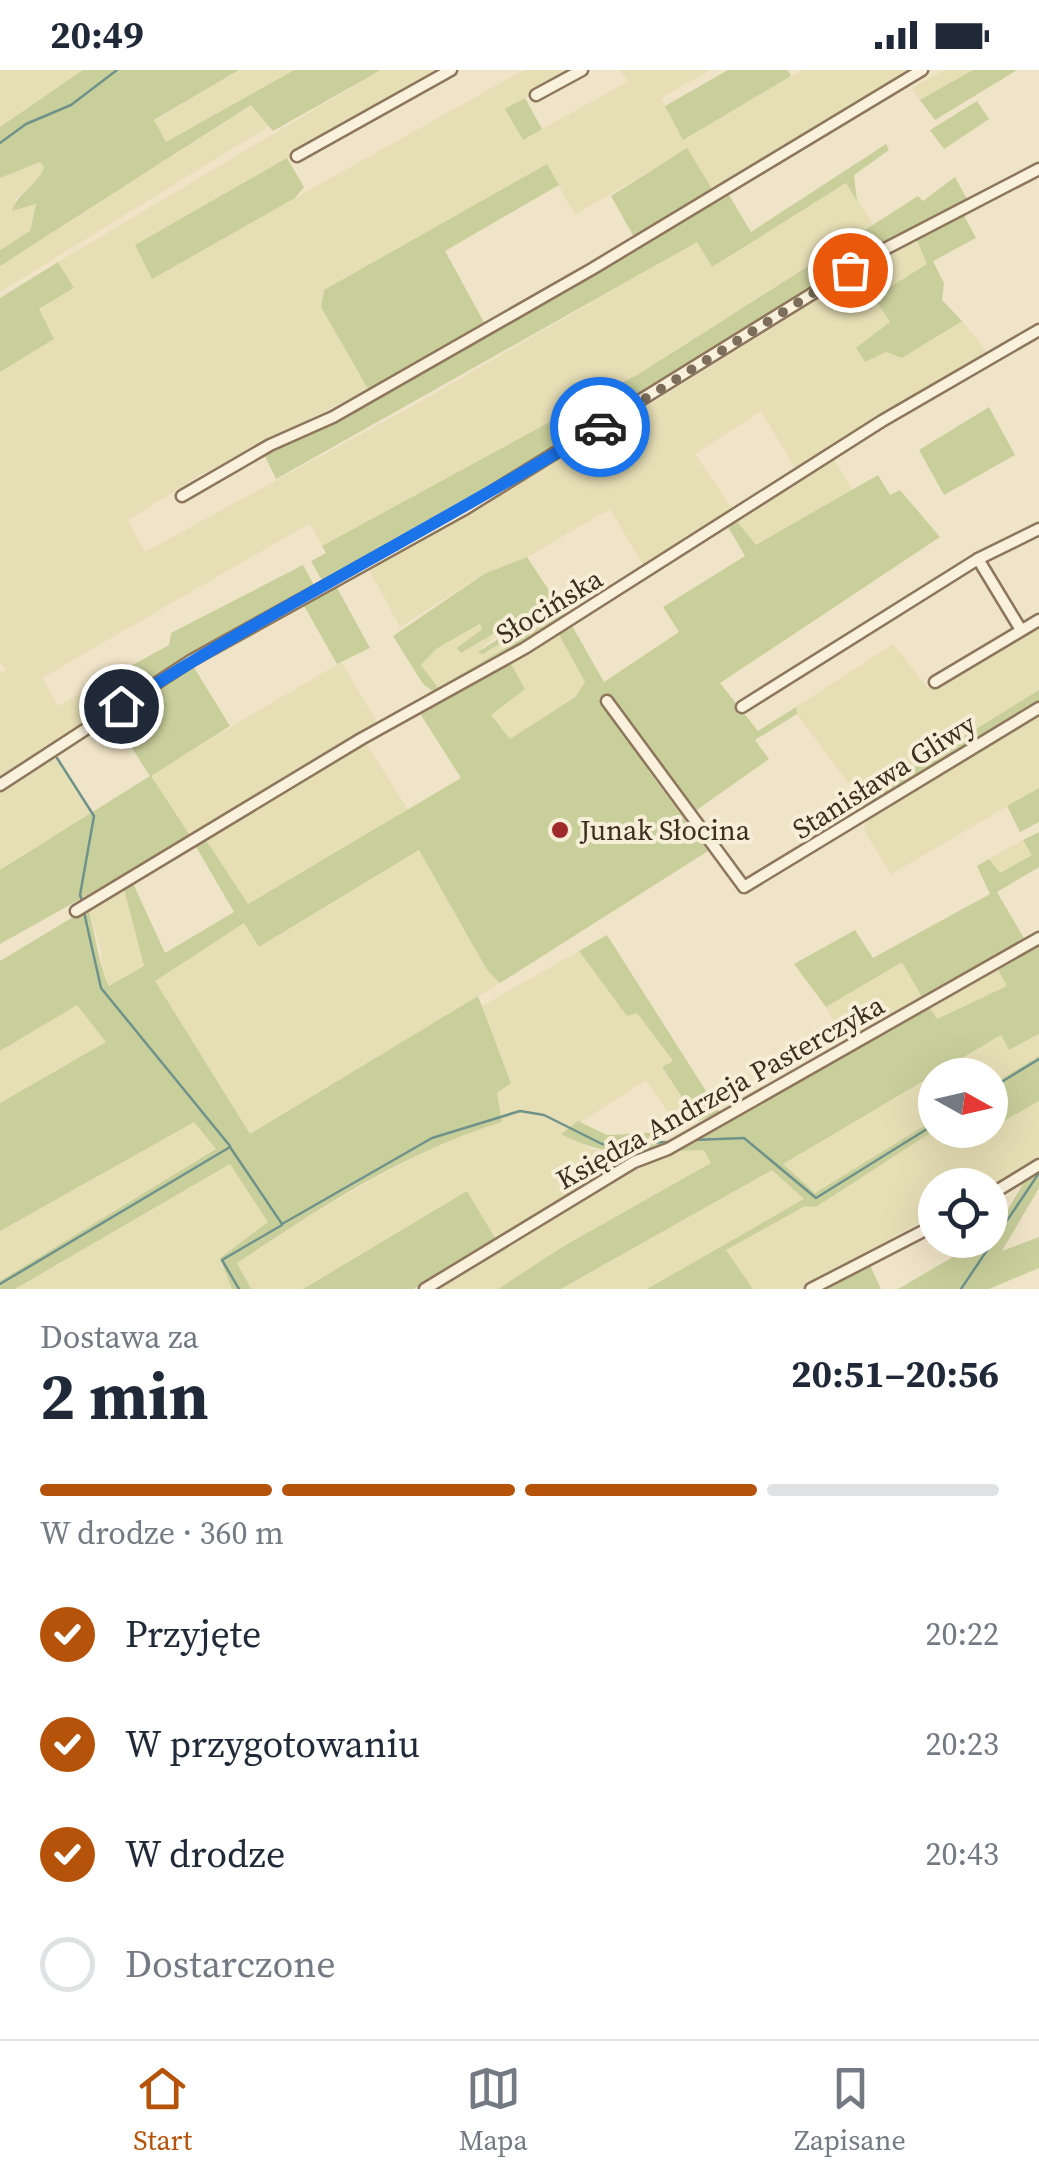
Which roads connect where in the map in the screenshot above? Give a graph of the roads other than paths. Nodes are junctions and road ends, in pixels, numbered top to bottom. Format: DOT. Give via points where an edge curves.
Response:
graph roads {
  1 [pos="451,70"];
  2 [pos="582,70"];
  3 [pos="922,70"];
  4 [pos="536,95"];
  5 [pos="297,156"];
  6 [pos="1039,169"];
  7 [pos="1039,330"];
  8 [pos="182,496"];
  9 [pos="1039,529"];
  10 [pos="978,559"];
  11 [pos="1039,620"];
  12 [pos="1021,630"];
  13 [pos="935,682"];
  14 [pos="606,701"];
  15 [pos="742,707"];
  16 [pos="1039,708"];
  17 [pos="0,785"];
  18 [pos="76,911"];
  19 [pos="1039,938"];
  20 [pos="1039,1164"];
  21 [pos="1008,1183"];
  22 [pos="918,1234"];
  23 [pos="425,1289"];
  24 [pos="810,1289"];
  1 -- 5 [label="street"];
  2 -- 4 [label="street"];
  3 -- 8 [label="street" via="561,286"];
  6 -- 17 [label="street" via="883,250 463,510 192,660"];
  7 -- 18 [label="street, Słocińska" via="882,421 524,648"];
  9 -- 10 [label="street"];
  10 -- 12 [label="street"];
  10 -- 15 [label="street"];
  11 -- 12 [label="street"];
  12 -- 13 [label="street"];
  14 -- 16 [label="street, Stanisława Gliwy" via="744,887"];
  19 -- 23 [label="street, Księdza Andrzeja Pasterczyka" via="668,1149 634,1162"];
  20 -- 21 [label="street"];
  22 -- 24 [label="street"];
}
